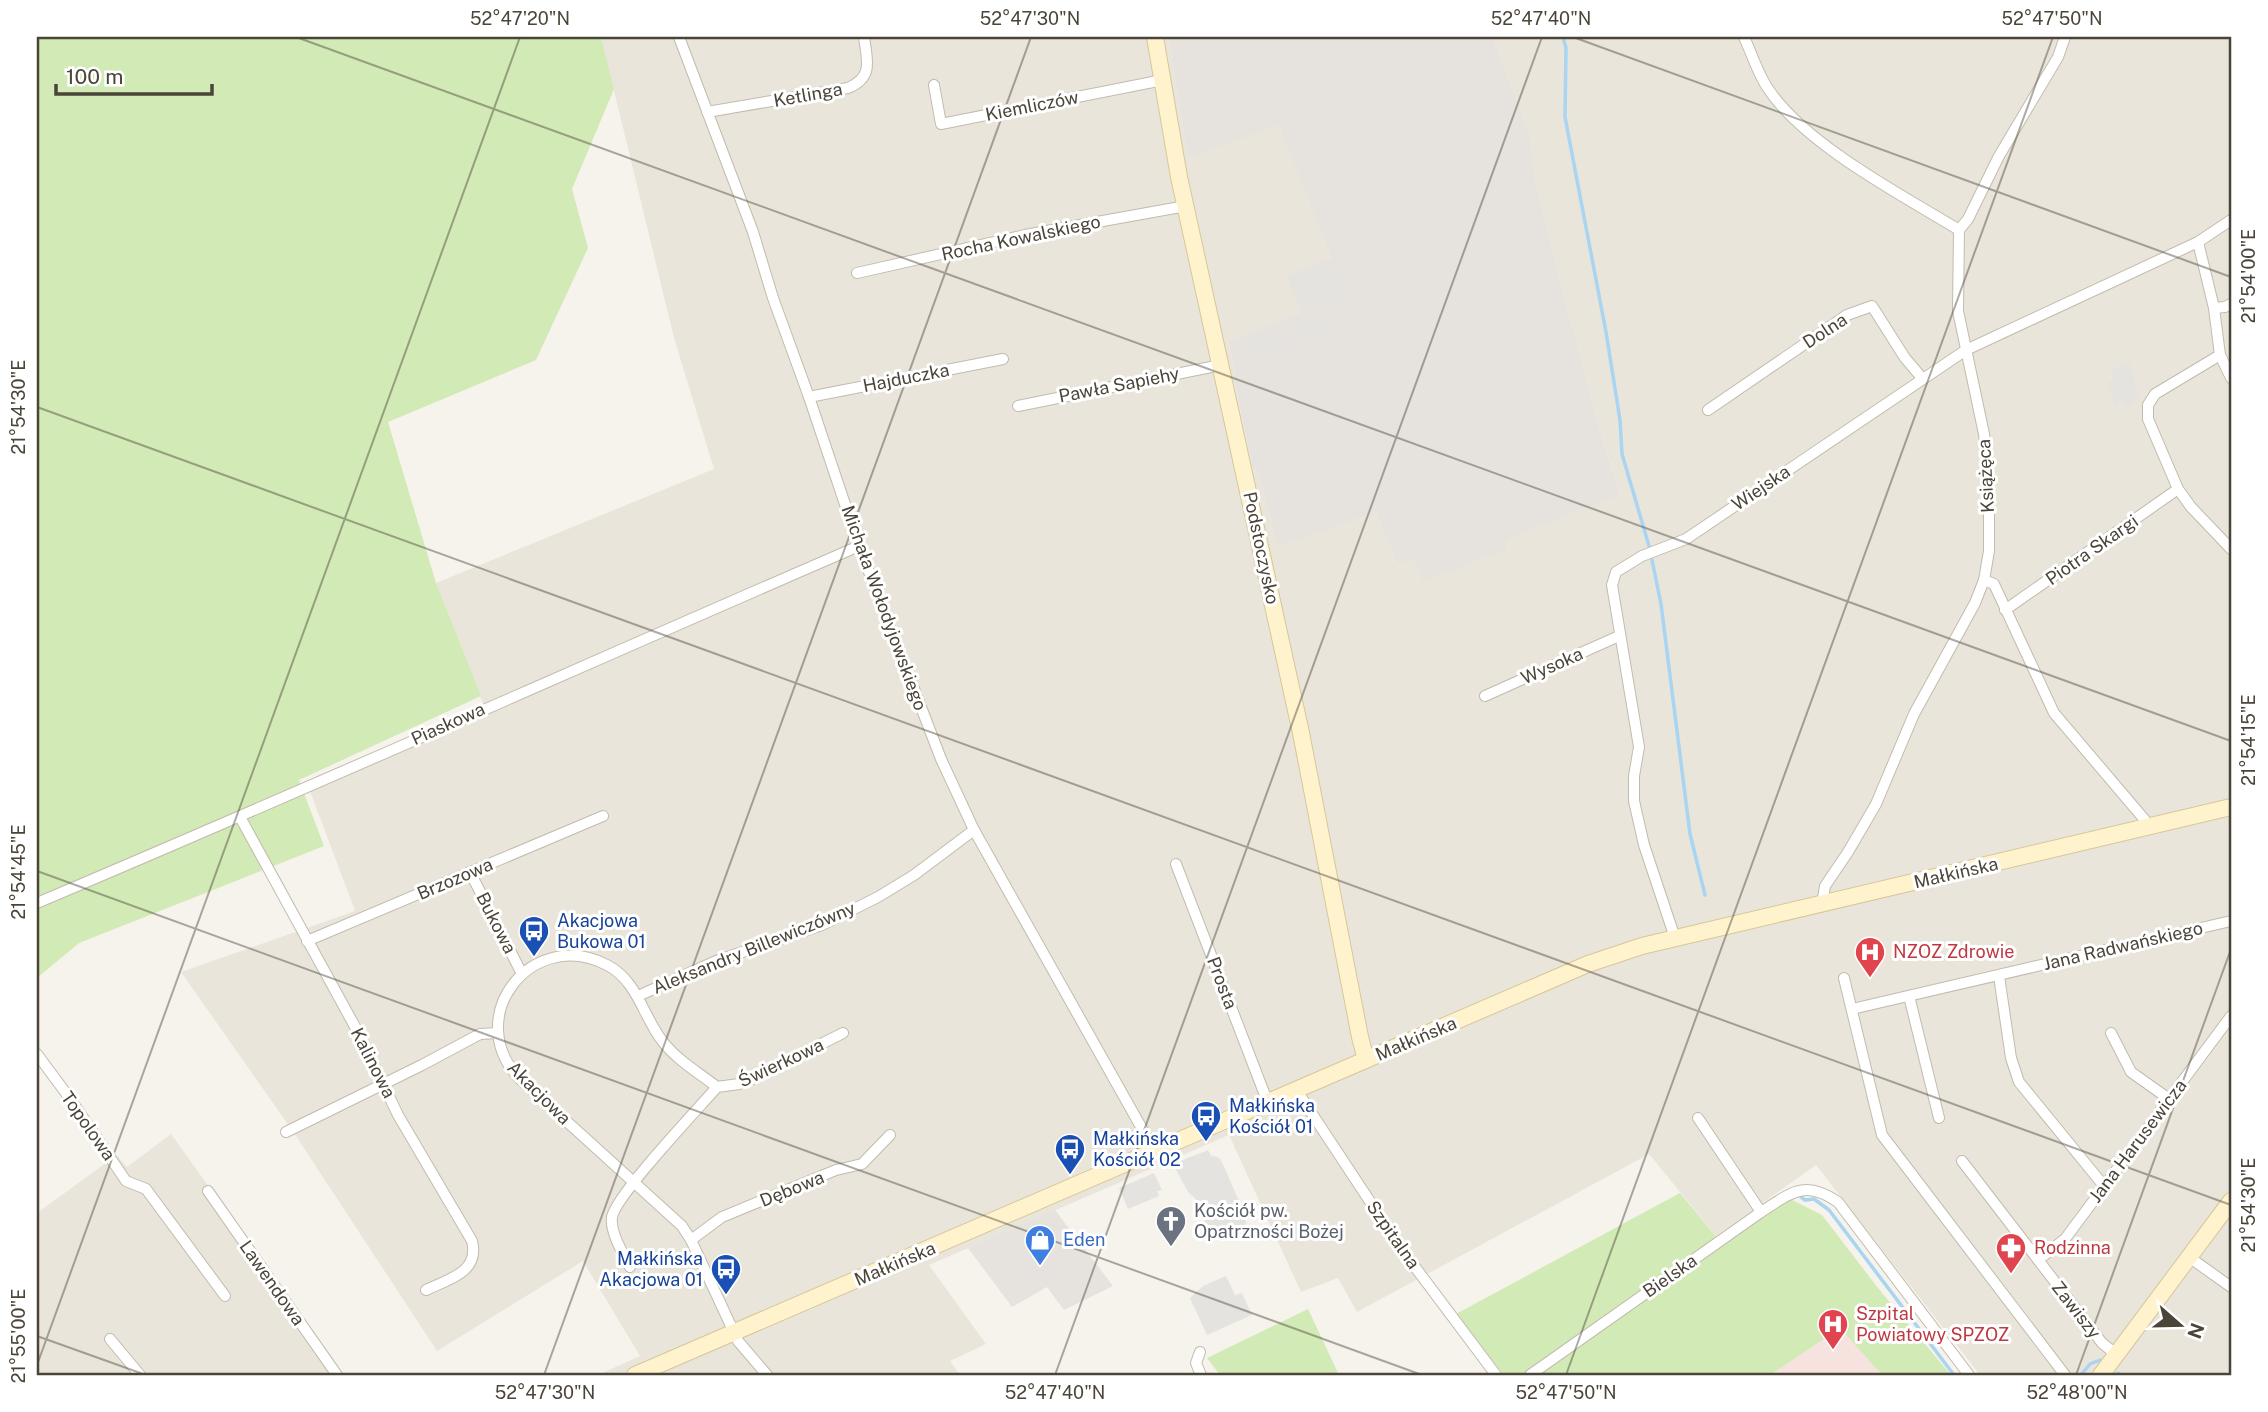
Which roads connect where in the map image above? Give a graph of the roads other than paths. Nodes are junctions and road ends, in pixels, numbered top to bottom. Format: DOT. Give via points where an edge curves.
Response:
graph roads {
  1 [pos="679,37"];
  2 [pos="864,37"];
  3 [pos="1155,37"];
  4 [pos="1744,37"];
  5 [pos="2065,37"];
  6 [pos="1163,80"];
  7 [pos="934,85"];
  8 [pos="707,112"];
  9 [pos="1186,206"];
  10 [pos="2231,220"];
  11 [pos="1959,230"];
  12 [pos="2198,242"];
  13 [pos="857,273"];
  14 [pos="2231,303"];
  15 [pos="2214,308"];
  16 [pos="1966,350"];
  17 [pos="2220,355"];
  18 [pos="1003,359"];
  19 [pos="1220,365"];
  20 [pos="1922,378"];
  21 [pos="2231,378"];
  22 [pos="809,397"];
  23 [pos="1018,406"];
  24 [pos="1708,410"];
  25 [pos="2178,489"];
  26 [pos="859,546"];
  27 [pos="2231,549"];
  28 [pos="1984,580"];
  29 [pos="2005,610"];
  30 [pos="1619,636"];
  31 [pos="1485,696"];
  32 [pos="2231,807"];
  33 [pos="603,816"];
  34 [pos="240,817"];
  35 [pos="2150,827"];
  36 [pos="974,830"];
  37 [pos="1175,864"];
  38 [pos="470,872"];
  39 [pos="37,903"];
  40 [pos="1822,904"];
  41 [pos="2231,920"];
  42 [pos="1675,938"];
  43 [pos="307,941"];
  44 [pos="522,974"];
  45 [pos="1999,976"];
  46 [pos="1844,978"];
  47 [pos="638,996"];
  48 [pos="1909,996"];
  49 [pos="1852,1009"];
  50 [pos="2231,1016"];
  51 [pos="498,1033"];
  52 [pos="843,1033"];
  53 [pos="2111,1033"];
  54 [pos="37,1055"];
  55 [pos="1366,1060"];
  56 [pos="383,1083"];
  57 [pos="717,1087"];
  58 [pos="1297,1091"];
  59 [pos="2169,1099"];
  60 [pos="1268,1102"];
  61 [pos="1698,1118"];
  62 [pos="1939,1118"];
  63 [pos="286,1132"];
  64 [pos="890,1135"];
  65 [pos="1154,1150"];
  66 [pos="1962,1161"];
  67 [pos="635,1182"];
  68 [pos="2104,1186"];
  69 [pos="208,1191"];
  70 [pos="2231,1201"];
  71 [pos="1761,1212"];
  72 [pos="691,1240"];
  73 [pos="2189,1258"];
  74 [pos="2038,1259"];
  75 [pos="630,1267"];
  76 [pos="2231,1287"];
  77 [pos="426,1290"];
  78 [pos="226,1296"];
  79 [pos="735,1333"];
  80 [pos="110,1339"];
  81 [pos="1200,1352"];
  82 [pos="2117,1355"];
  83 [pos="140,1375"];
  84 [pos="337,1375"];
  85 [pos="635,1375"];
  86 [pos="767,1375"];
  87 [pos="1201,1375"];
  88 [pos="1496,1375"];
  89 [pos="1530,1375"];
  90 [pos="1969,1375"];
  91 [pos="2065,1375"];
  92 [pos="2102,1375"];
  1 -- 8 [label="street, Michała Wołodyjowskiego"];
  2 -- 8 [label="street, Ketlinga" via="867,68 857,84"];
  3 -- 6 [label="main road, Podstoczysko"];
  4 -- 11 [label="street" via="1768,90 1788,113 1832,151"];
  5 -- 11 [label="street"];
  6 -- 7 [label="street, Kiemliczów" via="941,124"];
  6 -- 9 [label="main road, Podstoczysko"];
  8 -- 22 [label="street, Michała Wołodyjowskiego"];
  9 -- 13 [label="street, Rocha Kowalskiego" via="1024,235"];
  9 -- 19 [label="main road, Podstoczysko"];
  10 -- 12 [label="street, Wiejska"];
  11 -- 16 [label="street, Książęca" via="1958,311"];
  12 -- 15 [label="street"];
  12 -- 16 [label="street, Wiejska"];
  14 -- 15 [label="street"];
  15 -- 17 [label="street"];
  16 -- 20 [label="street, Wiejska"];
  16 -- 28 [label="street, Książęca" via="1989,478 1989,551"];
  17 -- 21 [label="street"];
  17 -- 25 [label="street" via="2155,394 2148,405 2148,419"];
  18 -- 22 [label="street, Hajduczka"];
  19 -- 23 [label="street, Pawła Sapiehy"];
  19 -- 55 [label="main road, Podstoczysko" via="1301,733"];
  20 -- 24 [label="street, Dolna" via="1872,306 1847,315"];
  20 -- 30 [label="street, Wiejska" via="1686,539 1616,572 1612,584"];
  22 -- 26 [label="street, Michała Wołodyjowskiego"];
  25 -- 27 [label="street"];
  25 -- 29 [label="street, Piotra Skargi"];
  26 -- 34 [label="street, Piaskowa"];
  26 -- 36 [label="street, Michała Wołodyjowskiego" via="941,759"];
  28 -- 29 [label="street" via="1994,584"];
  28 -- 40 [label="street, Książęca" via="1914,714 1876,804 1825,886"];
  29 -- 35 [label="street" via="2054,713"];
  30 -- 31 [label="street, Wysoka"];
  30 -- 42 [label="street, Wiejska" via="1639,747 1634,801"];
  32 -- 35 [label="main road, Małkińska"];
  33 -- 38 [label="street, Brzozowa"];
  34 -- 39 [label="street, Piaskowa"];
  34 -- 43 [label="street, Kalinowa"];
  35 -- 40 [label="main road, Małkińska"];
  36 -- 47 [label="street, Aleksandry Billewiczówny" via="914,875 822,925 716,961"];
  36 -- 65 [label="street, Michała Wołodyjowskiego"];
  37 -- 60 [label="street, Prosta"];
  38 -- 43 [label="street, Brzozowa"];
  38 -- 44 [label="street, Bukowa"];
  40 -- 42 [label="main road, Małkińska"];
  41 -- 45 [label="street, Jana Radwańskiego"];
  42 -- 55 [label="main road, Małkińska" via="1588,964"];
  43 -- 56 [label="street, Kalinowa"];
  44 -- 47 [label="street, Akacjowa" via="550,958 583,957 620,974"];
  44 -- 51 [label="street, Akacjowa" via="503,1001"];
  45 -- 48 [label="street, Jana Radwańskiego"];
  45 -- 68 [label="street" via="2019,1082"];
  46 -- 49 [label="street"];
  47 -- 57 [label="street, Akacjowa" via="664,1044"];
  48 -- 49 [label="street, Jana Radwańskiego"];
  48 -- 62 [label="street"];
  49 -- 91 [label="street" via="1882,1135"];
  50 -- 59 [label="street, Jana Harusewicza"];
  51 -- 56 [label="street" via="480,1034"];
  51 -- 67 [label="street, Akacjowa" via="504,1058 513,1071"];
  52 -- 57 [label="street, Świerkowa" via="752,1079"];
  53 -- 59 [label="street" via="2131,1072"];
  54 -- 78 [label="street, Topolowa" via="126,1181 146,1189"];
  55 -- 58 [label="main road, Małkińska"];
  56 -- 63 [label="street"];
  56 -- 77 [label="street, Kalinowa" via="472,1241 475,1254 470,1266"];
  57 -- 67 [label="street, Świerkowa"];
  58 -- 60 [label="main road, Małkińska"];
  58 -- 88 [label="street, Szpitalna" via="1400,1247"];
  59 -- 68 [label="street, Jana Harusewicza"];
  60 -- 65 [label="main road, Małkińska"];
  61 -- 71 [label="street"];
  64 -- 72 [label="street, Dębowa" via="862,1164 836,1170 722,1217"];
  65 -- 79 [label="main road, Małkińska"];
  66 -- 74 [label="street, Zawiszy"];
  67 -- 72 [label="street, Akacjowa" via="679,1222"];
  67 -- 75 [label="street, Świerkowa" via="612,1217"];
  68 -- 74 [label="street, Jana Harusewicza" via="2065,1239"];
  69 -- 84 [label="street, Lawendowa"];
  70 -- 73 [label="main road"];
  71 -- 89 [label="street, Bielska"];
  71 -- 90 [label="street, Bielska" via="1794,1191 1824,1192 1838,1202"];
  72 -- 79 [label="street, Akacjowa"];
  73 -- 76 [label="street"];
  73 -- 82 [label="main road"];
  74 -- 82 [label="street, Zawiszy" via="2102,1343"];
  79 -- 85 [label="main road, Małkińska"];
  79 -- 86 [label="street, Akacjowa" via="742,1349"];
  80 -- 83 [label="street"];
  81 -- 87 [label="street" via="1196,1363"];
  82 -- 92 [label="main road"];
}
